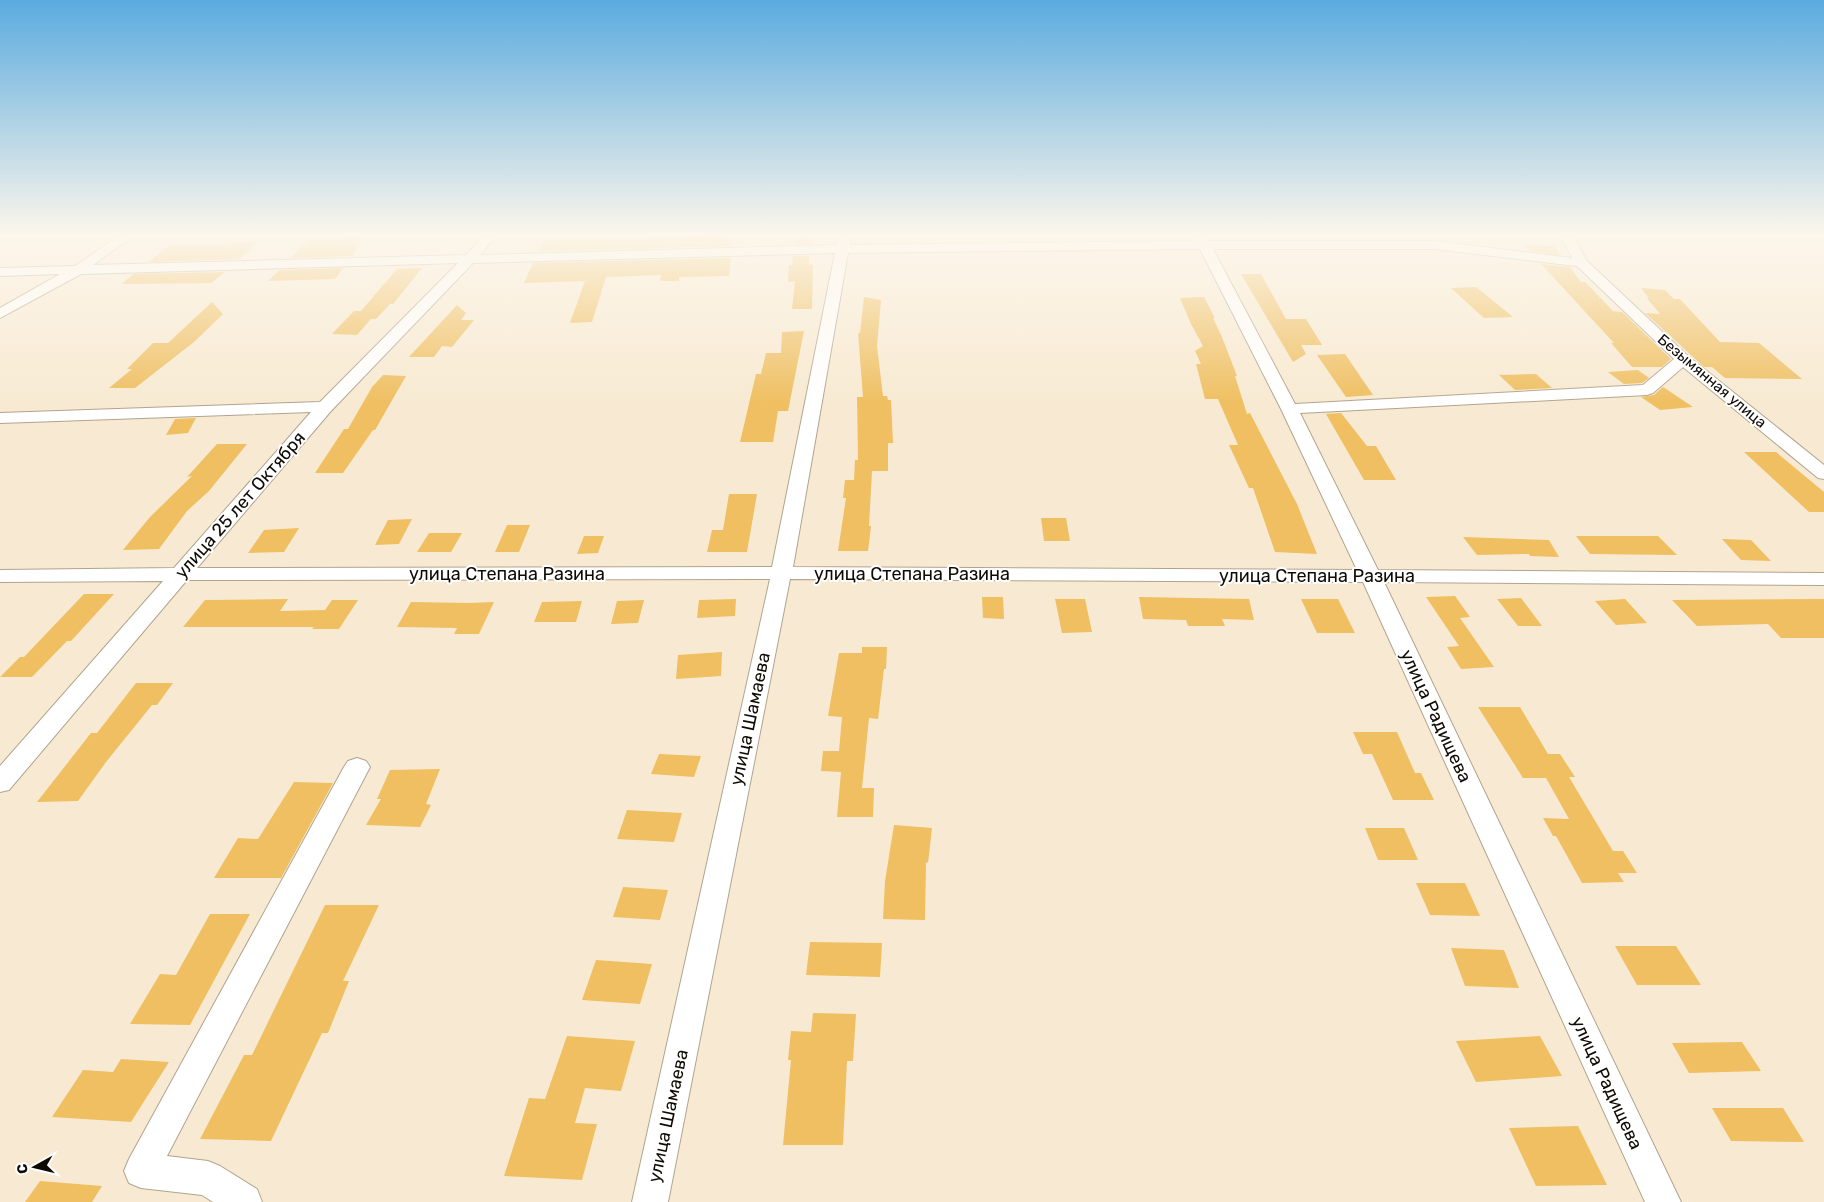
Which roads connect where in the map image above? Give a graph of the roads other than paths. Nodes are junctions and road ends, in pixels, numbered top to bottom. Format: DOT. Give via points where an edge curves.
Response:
graph roads {
  1 [pos="39,292"];
  2 [pos="438,292"];
  3 [pos="834,292"];
  4 [pos="1229,292"];
  5 [pos="1612,292"];
  6 [pos="0,314"];
  7 [pos="1682,359"];
  8 [pos="325,407"];
  9 [pos="1289,409"];
  10 [pos="0,418"];
  11 [pos="1824,474"];
  12 [pos="182,573"];
  13 [pos="781,574"];
  14 [pos="0,576"];
  15 [pos="1371,577"];
  16 [pos="1824,579"];
  17 [pos="357,767"];
  18 [pos="0,783"];
  19 [pos="244,1202"];
  20 [pos="650,1202"];
  21 [pos="1663,1202"];
  1 -- 6 [label="street"];
  2 -- 8 [label="street, улица 25 лет Октября"];
  3 -- 13 [label="street, улица Шамаева"];
  4 -- 9 [label="street, улица Радищева"];
  5 -- 7 [label="street, Безымянная улица"];
  7 -- 9 [label="street" via="1647,390"];
  7 -- 11 [label="street, Безымянная улица"];
  8 -- 10 [label="street"];
  8 -- 12 [label="street, улица 25 лет Октября"];
  9 -- 15 [label="street, улица Радищева"];
  12 -- 13 [label="street, улица Степана Разина"];
  12 -- 14 [label="street, улица Степана Разина"];
  12 -- 18 [label="street, улица 25 лет Октября"];
  13 -- 15 [label="street, улица Степана Разина"];
  13 -- 20 [label="street, улица Шамаева"];
  15 -- 16 [label="street, улица Степана Разина"];
  15 -- 21 [label="street, улица Радищева"];
  17 -- 19 [label="street" via="141,1171 208,1178"];
}
